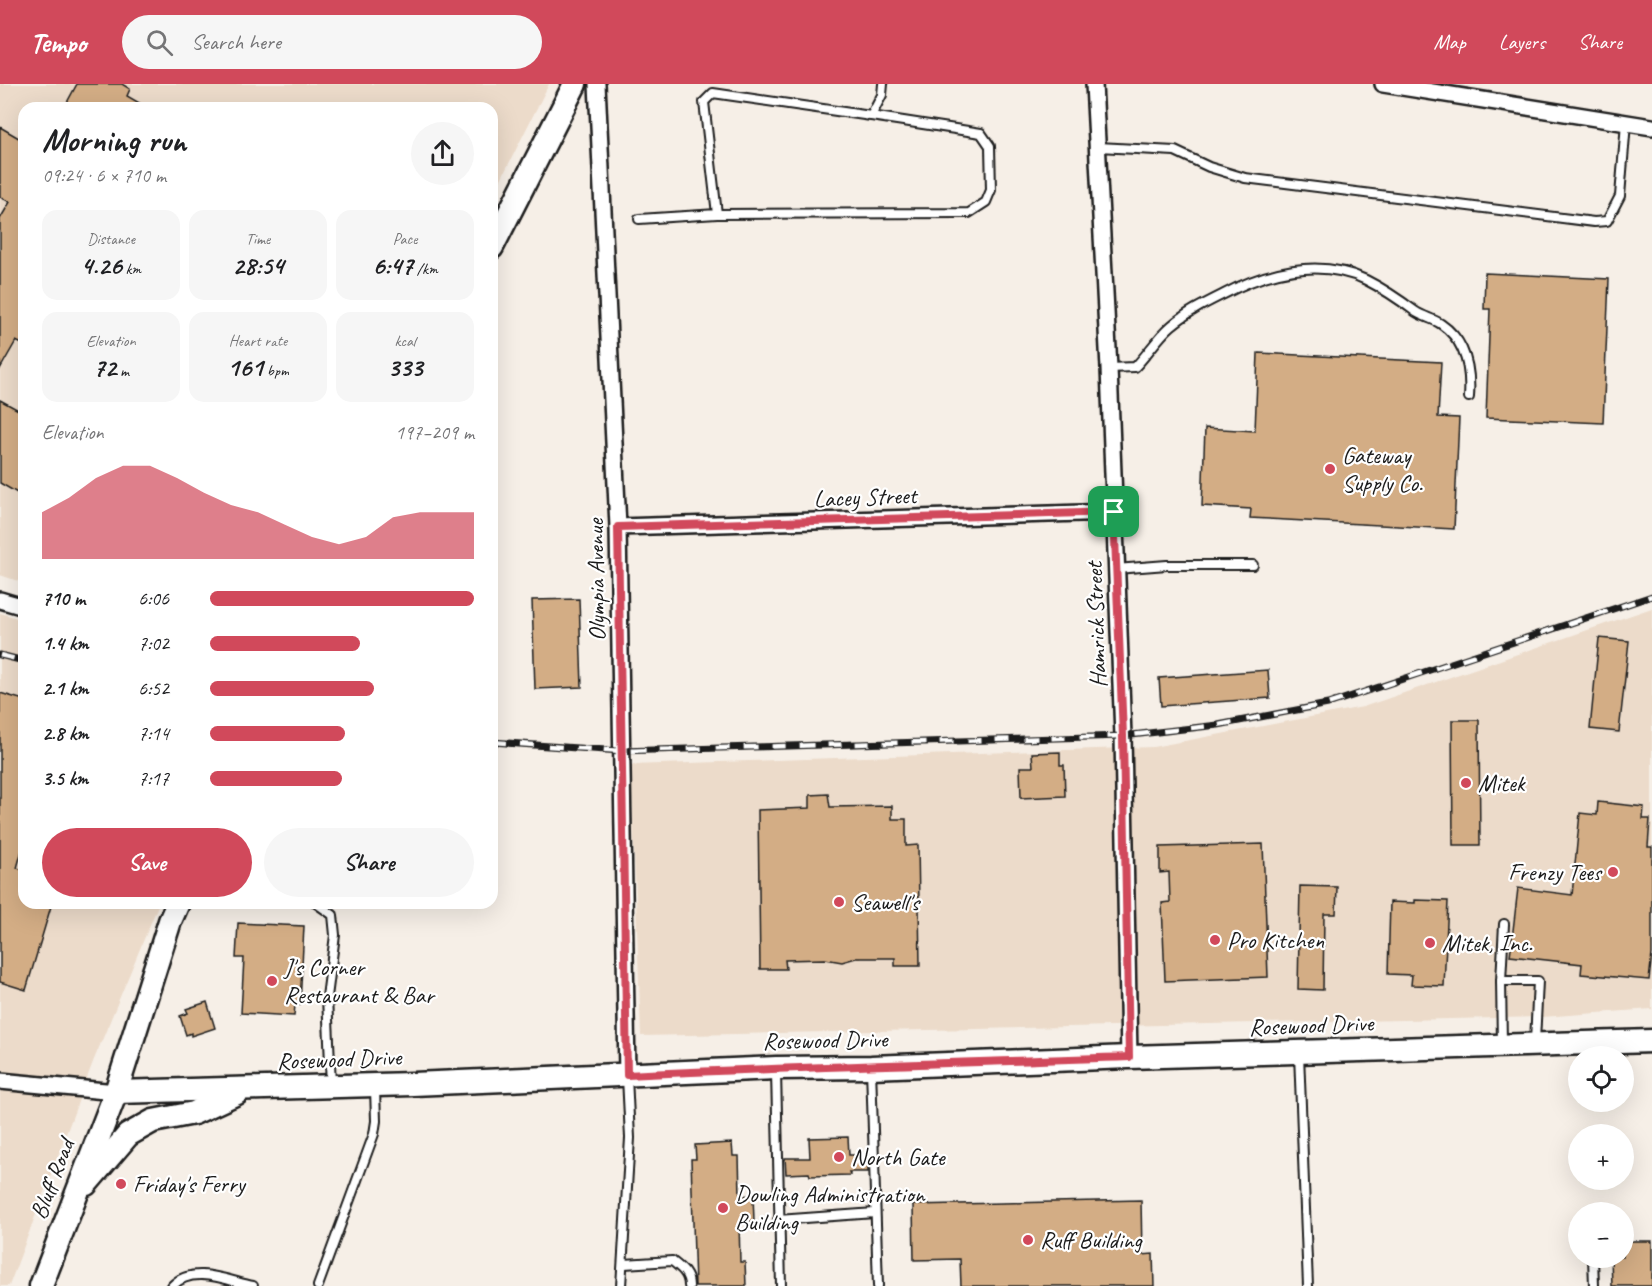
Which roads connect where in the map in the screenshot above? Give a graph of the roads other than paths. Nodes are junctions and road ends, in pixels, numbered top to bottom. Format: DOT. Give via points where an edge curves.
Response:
graph roads {
  1 [pos="575,84"];
  2 [pos="597,84"];
  3 [pos="883,84"];
  4 [pos="1094,84"];
  5 [pos="1393,85"];
  6 [pos="871,116"];
  7 [pos="1626,123"];
  8 [pos="1652,127"];
  9 [pos="1098,147"];
  10 [pos="717,214"];
  11 [pos="639,219"];
  12 [pos="498,235"];
  13 [pos="1109,368"];
  14 [pos="1470,397"];
  15 [pos="1114,512"];
  16 [pos="618,527"];
  17 [pos="1253,565"];
  18 [pos="1116,569"];
  19 [pos="0,600"];
  20 [pos="18,605"];
  21 [pos="175,909"];
  22 [pos="324,909"];
  23 [pos="1504,924"];
  24 [pos="1501,981"];
  25 [pos="1652,1041"];
  26 [pos="1534,1046"];
  27 [pos="1502,1047"];
  28 [pos="1299,1052"];
  29 [pos="1129,1057"];
  30 [pos="871,1067"];
  31 [pos="776,1068"];
  32 [pos="627,1075"];
  33 [pos="0,1081"];
  34 [pos="375,1085"];
  35 [pos="331,1086"];
  36 [pos="244,1089"];
  37 [pos="116,1092"];
  38 [pos="71,1204"];
  39 [pos="875,1213"];
  40 [pos="778,1220"];
  41 [pos="624,1264"];
  42 [pos="1593,1268"];
  43 [pos="41,1286"];
  44 [pos="172,1286"];
  45 [pos="253,1286"];
  46 [pos="318,1286"];
  47 [pos="621,1286"];
  48 [pos="689,1286"];
  49 [pos="781,1286"];
  50 [pos="878,1286"];
  51 [pos="1308,1286"];
  52 [pos="1594,1286"];
  1 -- 12 [label="main road"];
  2 -- 16 [label="street, Olympia Avenue"];
  3 -- 6 [label="lane"];
  4 -- 9 [label="street, Hamrick Street"];
  5 -- 7 [label="street"];
  6 -- 10 [label="lane" via="713,93 704,102"];
  6 -- 10 [label="lane" via="981,133 990,146 992,190 986,202 969,213"];
  7 -- 8 [label="street"];
  7 -- 9 [label="lane" via="1620,196 1607,220 1594,222 1245,178 1175,151"];
  9 -- 13 [label="street, Hamrick Street"];
  10 -- 11 [label="lane"];
  13 -- 14 [label="lane" via="1135,367 1178,321 1248,281 1288,270 1331,270 1364,279 1452,334 1464,350 1469,367"];
  13 -- 15 [label="street, Hamrick Street"];
  15 -- 16 [label="street, Lacey Street"];
  15 -- 18 [label="street, Hamrick Street"];
  16 -- 32 [label="street, Olympia Avenue"];
  17 -- 18 [label="lane"];
  18 -- 29 [label="street, Hamrick Street"];
  19 -- 20 [label="street"];
  21 -- 37 [label="main road, Bluff Road"];
  22 -- 35 [label="lane" via="333,915 335,935 327,997"];
  23 -- 24 [label="lane"];
  24 -- 26 [label="lane" via="1538,981"];
  24 -- 27 [label="lane"];
  25 -- 26 [label="main road, Rosewood Drive"];
  26 -- 27 [label="main road, Rosewood Drive"];
  27 -- 28 [label="main road, Rosewood Drive"];
  28 -- 29 [label="main road, Rosewood Drive"];
  28 -- 51 [label="lane"];
  29 -- 30 [label="main road, Rosewood Drive"];
  30 -- 31 [label="main road, Rosewood Drive"];
  30 -- 39 [label="lane"];
  31 -- 32 [label="main road, Rosewood Drive"];
  31 -- 40 [label="lane"];
  32 -- 34 [label="main road, Rosewood Drive"];
  32 -- 41 [label="lane" via="630,1138"];
  33 -- 37 [label="street, Rosewood Drive"];
  34 -- 35 [label="main road, Rosewood Drive"];
  34 -- 46 [label="lane" via="374,1134"];
  35 -- 36 [label="main road, Rosewood Drive"];
  36 -- 37 [label="main road, Rosewood Drive"];
  36 -- 38 [label="main road" via="194,1113 153,1121 128,1135"];
  37 -- 38 [label="main road, Bluff Road"];
  38 -- 43 [label="main road, Bluff Road"];
  39 -- 40 [label="lane"];
  39 -- 50 [label="lane"];
  40 -- 49 [label="lane"];
  41 -- 47 [label="lane"];
  41 -- 48 [label="lane" via="672,1261 685,1272"];
  42 -- 52 [label="lane"];
  44 -- 45 [label="lane" via="186,1276 199,1274"];
}
